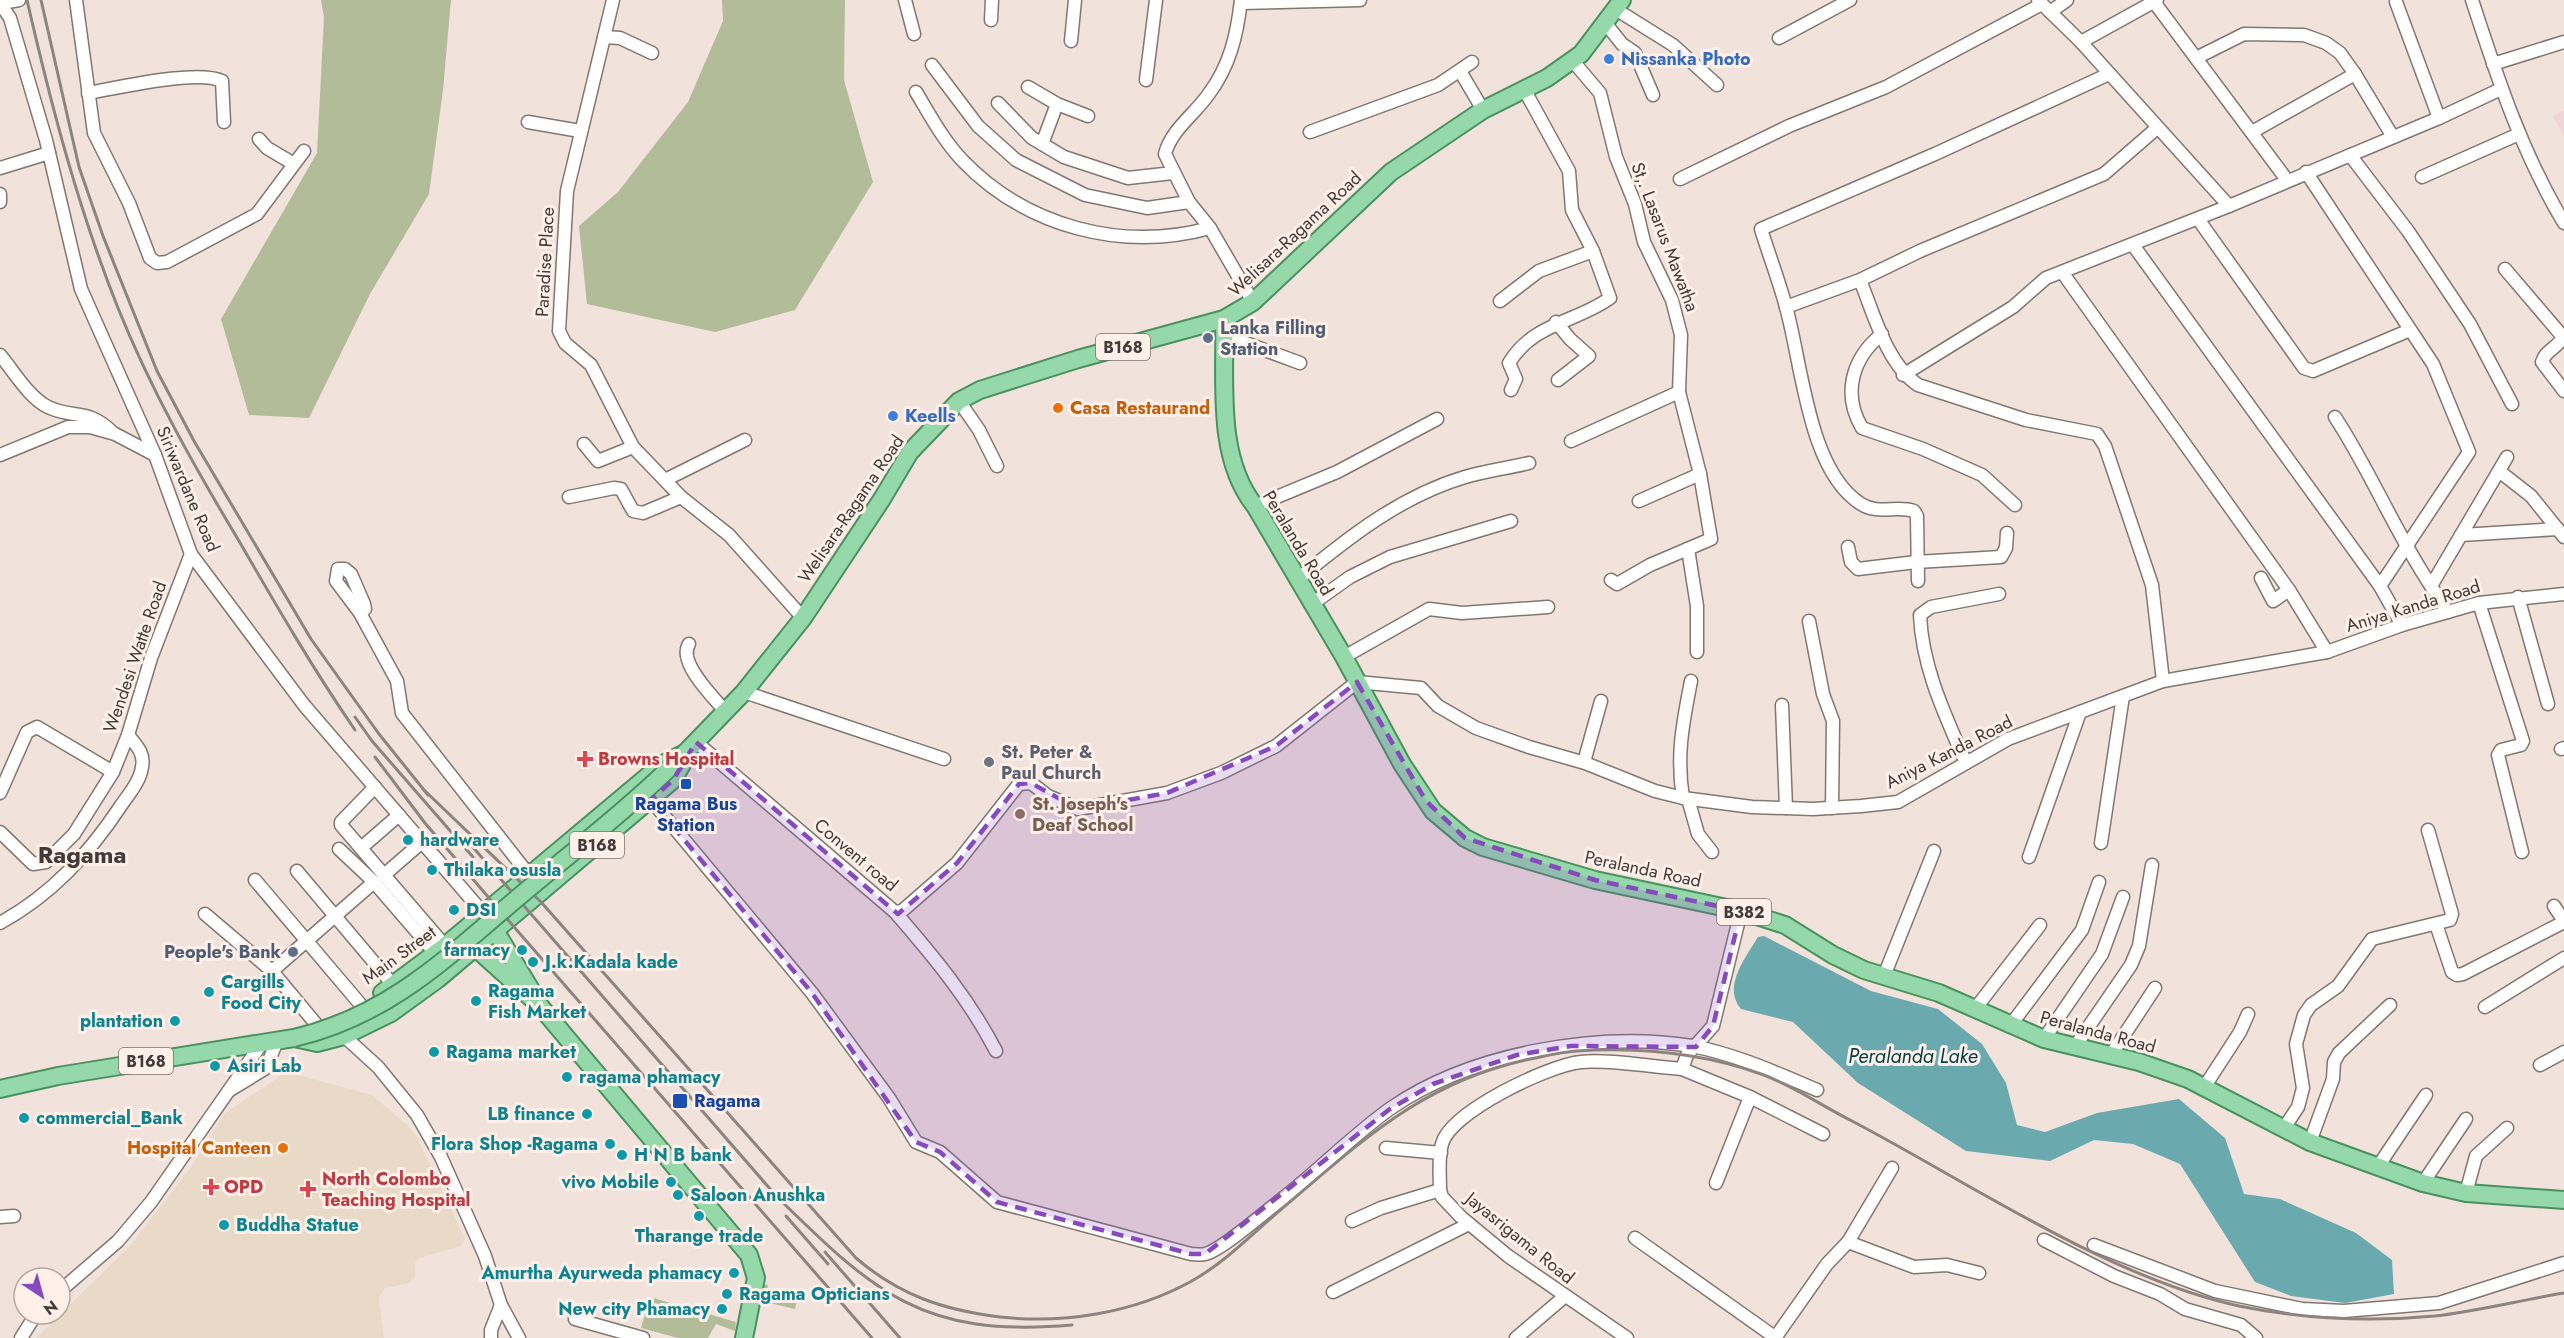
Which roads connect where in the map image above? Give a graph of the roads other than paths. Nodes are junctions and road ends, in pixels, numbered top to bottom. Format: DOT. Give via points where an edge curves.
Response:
graph roads {
  1 [pos="19,0"];
  2 [pos="76,0"];
  3 [pos="613,0"];
  4 [pos="905,0"];
  5 [pos="992,0"];
  6 [pos="1075,0"];
  7 [pos="1156,0"];
  8 [pos="1360,0"];
  9 [pos="1850,0"];
  10 [pos="2067,0"];
  11 [pos="2474,0"];
  12 [pos="2155,1"];
  13 [pos="2398,1"];
  14 [pos="1241,2"];
  15 [pos="1,3"];
  16 [pos="1619,5"];
  17 [pos="2043,5"];
  18 [pos="991,20"];
  19 [pos="1606,24"];
  20 [pos="914,34"];
  21 [pos="604,37"];
  22 [pos="1779,38"];
  23 [pos="1071,41"];
  24 [pos="2081,42"];
  25 [pos="2564,42"];
  26 [pos="651,53"];
  27 [pos="2196,58"];
  28 [pos="1572,60"];
  29 [pos="1472,62"];
  30 [pos="2493,64"];
  31 [pos="932,65"];
  32 [pos="1460,70"];
  33 [pos="2109,74"];
  34 [pos="2355,74"];
  35 [pos="1146,80"];
  36 [pos="1717,85"];
  37 [pos="1028,87"];
  38 [pos="1524,89"];
  39 [pos="2501,89"];
  40 [pos="916,92"];
  41 [pos="88,93"];
  42 [pos="1653,95"];
  43 [pos="998,103"];
  44 [pos="1057,104"];
  45 [pos="1483,110"];
  46 [pos="1088,116"];
  47 [pos="2439,118"];
  48 [pos="224,122"];
  49 [pos="528,122"];
  50 [pos="2157,129"];
  51 [pos="580,131"];
  52 [pos="1310,132"];
  53 [pos="2252,132"];
  54 [pos="2519,134"];
  55 [pos="2393,137"];
  56 [pos="259,139"];
  57 [pos="1042,144"];
  58 [pos="304,151"];
  59 [pos="49,153"];
  60 [pos="2350,155"];
  61 [pos="294,164"];
  62 [pos="0,168"];
  63 [pos="2306,172"];
  64 [pos="1173,173"];
  65 [pos="2422,177"];
  66 [pos="1680,179"];
  67 [pos="2287,180"];
  68 [pos="0,194"];
  69 [pos="0,202"];
  70 [pos="1189,202"];
  71 [pos="2229,206"];
  72 [pos="2198,219"];
  73 [pos="2564,223"];
  74 [pos="1210,228"];
  75 [pos="2133,245"];
  76 [pos="1593,251"];
  77 [pos="2505,269"];
  78 [pos="2062,272"];
  79 [pos="1860,280"];
  80 [pos="1500,301"];
  81 [pos="1253,302"];
  82 [pos="1786,307"];
  83 [pos="1556,322"];
  84 [pos="1224,327"];
  85 [pos="2410,330"];
  86 [pos="1882,334"];
  87 [pos="0,355"];
  88 [pos="1300,363"];
  89 [pos="1903,375"];
  90 [pos="1558,380"];
  91 [pos="1511,390"];
  92 [pos="2564,391"];
  93 [pos="1679,392"];
  94 [pos="959,401"];
  95 [pos="2512,404"];
  96 [pos="2335,417"];
  97 [pos="1437,419"];
  98 [pos="116,434"];
  99 [pos="745,440"];
  100 [pos="1571,441"];
  101 [pos="584,444"];
  102 [pos="633,447"];
  103 [pos="0,455"];
  104 [pos="155,455"];
  105 [pos="2507,457"];
  106 [pos="1528,463"];
  107 [pos="997,465"];
  108 [pos="2499,471"];
  109 [pos="1700,474"];
  110 [pos="665,480"];
  111 [pos="569,497"];
  112 [pos="681,497"];
  113 [pos="1639,501"];
  114 [pos="1255,506"];
  115 [pos="2015,506"];
  116 [pos="1511,521"];
  117 [pos="2007,533"];
  118 [pos="2561,533"];
  119 [pos="2462,535"];
  120 [pos="1848,546"];
  121 [pos="2406,548"];
  122 [pos="1688,549"];
  123 [pos="191,554"];
  124 [pos="1916,562"];
  125 [pos="2261,578"];
  126 [pos="1298,579"];
  127 [pos="1611,580"];
  128 [pos="1918,581"];
  129 [pos="2432,585"];
  130 [pos="2380,586"];
  131 [pos="2289,590"];
  132 [pos="1999,594"];
  133 [pos="2564,594"];
  134 [pos="2518,597"];
  135 [pos="2479,603"];
  136 [pos="1312,604"];
  137 [pos="1548,607"];
  138 [pos="2448,612"];
  139 [pos="360,613"];
  140 [pos="803,618"];
  141 [pos="1809,621"];
  142 [pos="2402,625"];
  143 [pos="688,644"];
  144 [pos="1697,652"];
  145 [pos="2327,652"];
  146 [pos="1344,657"];
  147 [pos="1691,681"];
  148 [pos="2163,681"];
  149 [pos="1357,682"];
  150 [pos="744,692"];
  151 [pos="2123,696"];
  152 [pos="1601,701"];
  153 [pos="2548,704"];
  154 [pos="1782,705"];
  155 [pos="726,712"];
  156 [pos="2080,712"];
  157 [pos="128,735"];
  158 [pos="691,748"];
  159 [pos="944,759"];
  160 [pos="1584,762"];
  161 [pos="1966,763"];
  162 [pos="113,772"];
  163 [pos="375,788"];
  164 [pos="0,793"];
  165 [pos="1685,799"];
  166 [pos="651,800"];
  167 [pos="1786,808"];
  168 [pos="1832,808"];
  169 [pos="399,815"];
  170 [pos="2428,830"];
  171 [pos="0,832"];
  172 [pos="422,842"];
  173 [pos="2101,843"];
  174 [pos="361,848"];
  175 [pos="339,849"];
  176 [pos="1934,851"];
  177 [pos="1712,852"];
  178 [pos="2522,852"];
  179 [pos="2028,856"];
  180 [pos="2152,865"];
  181 [pos="297,871"];
  182 [pos="529,875"];
  183 [pos="379,878"];
  184 [pos="255,880"];
  185 [pos="2098,882"];
  186 [pos="2123,897"];
  187 [pos="2554,906"];
  188 [pos="1741,911"];
  189 [pos="895,912"];
  190 [pos="205,914"];
  191 [pos="484,914"];
  192 [pos="335,916"];
  193 [pos="2564,922"];
  194 [pos="0,924"];
  195 [pos="2436,924"];
  196 [pos="2040,925"];
  197 [pos="497,929"];
  198 [pos="462,933"];
  199 [pos="308,940"];
  200 [pos="475,948"];
  201 [pos="441,950"];
  202 [pos="2564,958"];
  203 [pos="272,971"];
  204 [pos="1884,976"];
  205 [pos="394,986"];
  206 [pos="2155,988"];
  207 [pos="361,1005"];
  208 [pos="2390,1005"];
  209 [pos="540,1006"];
  210 [pos="2486,1006"];
  211 [pos="1975,1009"];
  212 [pos="2248,1014"];
  213 [pos="316,1024"];
  214 [pos="2010,1026"];
  215 [pos="344,1036"];
  216 [pos="2044,1039"];
  217 [pos="278,1041"];
  218 [pos="1696,1047"];
  219 [pos="2073,1048"];
  220 [pos="996,1051"];
  221 [pos="2564,1052"];
  222 [pos="2111,1055"];
  223 [pos="2540,1065"];
  224 [pos="1682,1069"];
  225 [pos="2205,1086"];
  226 [pos="0,1089"];
  227 [pos="1817,1090"];
  228 [pos="226,1092"];
  229 [pos="2427,1095"];
  230 [pos="1750,1097"];
  231 [pos="2466,1119"];
  232 [pos="2284,1128"];
  233 [pos="2507,1128"];
  234 [pos="1823,1134"];
  235 [pos="2310,1142"];
  236 [pos="1386,1148"];
  237 [pos="1441,1153"];
  238 [pos="1892,1168"];
  239 [pos="2377,1168"];
  240 [pos="1716,1182"];
  241 [pos="2423,1183"];
  242 [pos="1440,1190"];
  243 [pos="2466,1194"];
  244 [pos="2564,1200"];
  245 [pos="14,1216"];
  246 [pos="0,1217"];
  247 [pos="1352,1221"];
  248 [pos="1469,1224"];
  249 [pos="1635,1238"];
  250 [pos="2044,1240"];
  251 [pos="1848,1242"];
  252 [pos="2094,1245"];
  253 [pos="2564,1263"];
  254 [pos="1979,1273"];
  255 [pos="72,1281"];
  256 [pos="1333,1292"];
  257 [pos="1564,1297"];
  258 [pos="501,1305"];
  259 [pos="575,1318"];
  260 [pos="1622,1337"];
  261 [pos="491,1338"];
  262 [pos="519,1338"];
  263 [pos="643,1338"];
  264 [pos="744,1338"];
  265 [pos="1516,1338"];
  266 [pos="1775,1338"];
  267 [pos="2256,1338"];
  1 -- 15 [label="street"];
  2 -- 41 [label="street"];
  3 -- 21 [label="street, Paradise Place"];
  4 -- 20 [label="street"];
  5 -- 18 [label="street"];
  6 -- 23 [label="street"];
  7 -- 35 [label="street"];
  8 -- 14 [label="street"];
  9 -- 22 [label="street"];
  10 -- 17 [label="street"];
  11 -- 30 [label="street"];
  12 -- 24 [label="street"];
  12 -- 27 [label="street"];
  13 -- 47 [label="street"];
  14 -- 64 [label="street" via="1236,38 1226,67 1208,95 1168,141 1165,154"];
  15 -- 59 [label="street, Siriwardane Road" via="10,18"];
  16 -- 19 [label="main road, Welisara-Ragama Road / B168"];
  16 -- 36 [label="street" via="1673,45"];
  17 -- 24 [label="street"];
  17 -- 66 [label="street" via="1886,87 1789,126"];
  19 -- 28 [label="main road, Welisara-Ragama Road / B168"];
  19 -- 42 [label="street" via="1635,53"];
  21 -- 26 [label="street" via="620,38"];
  21 -- 51 [label="street, Paradise Place"];
  24 -- 33 [label="street"];
  25 -- 30 [label="street"];
  27 -- 34 [label="street" via="2244,34 2304,35 2340,53"];
  27 -- 53 [label="street"];
  28 -- 38 [label="main road, Welisara-Ragama Road / B168"];
  28 -- 93 [label="street, St,. Lasarus Mawatha" via="1600,93 1644,242 1672,300 1681,335"];
  29 -- 32 [label="street"];
  30 -- 39 [label="street"];
  31 -- 70 [label="street" via="978,126 1016,160 1084,195 1147,208"];
  32 -- 45 [label="street"];
  32 -- 52 [label="street" via="1438,85"];
  33 -- 50 [label="street"];
  33 -- 82 [label="street" via="1761,229"];
  34 -- 53 [label="street"];
  34 -- 55 [label="street"];
  37 -- 44 [label="street"];
  38 -- 45 [label="main road, Welisara-Ragama Road / B168"];
  38 -- 76 [label="street" via="1569,171 1572,210"];
  39 -- 47 [label="street"];
  39 -- 54 [label="street"];
  40 -- 74 [label="street" via="939,131 963,160 1007,198 1047,218 1097,233 1146,239"];
  41 -- 48 [label="street" via="212,76 222,81"];
  41 -- 61 [label="street" via="94,133 129,203 150,258 157,263 167,262 257,214"];
  43 -- 57 [label="street"];
  44 -- 46 [label="street"];
  44 -- 57 [label="street"];
  45 -- 81 [label="main road, Welisara-Ragama Road / B168" via="1391,172"];
  47 -- 55 [label="street"];
  49 -- 51 [label="street"];
  50 -- 71 [label="street"];
  50 -- 79 [label="street" via="2104,174"];
  51 -- 102 [label="street, Paradise Place" via="567,190 559,331 565,343 591,365"];
  53 -- 67 [label="street"];
  54 -- 65 [label="street"];
  54 -- 73 [label="street"];
  55 -- 60 [label="street"];
  56 -- 61 [label="street"];
  57 -- 64 [label="street" via="1064,157 1128,178"];
  58 -- 61 [label="street"];
  59 -- 62 [label="street"];
  59 -- 104 [label="street, Siriwardane Road" via="81,289"];
  60 -- 63 [label="street"];
  60 -- 95 [label="street" via="2408,231 2470,324"];
  63 -- 67 [label="street"];
  63 -- 85 [label="street"];
  64 -- 70 [label="street"];
  67 -- 71 [label="street"];
  68 -- 69 [label="street"];
  70 -- 74 [label="street"];
  71 -- 72 [label="street"];
  72 -- 75 [label="street"];
  72 -- 85 [label="street" via="2304,368 2313,370"];
  74 -- 81 [label="street"];
  75 -- 78 [label="street"];
  75 -- 130 [label="street"];
  76 -- 80 [label="street" via="1539,270"];
  76 -- 83 [label="street" via="1611,294 1607,300"];
  77 -- 92 [label="street" via="2563,336 2560,343 2544,354 2542,362"];
  78 -- 89 [label="street" via="2046,278 2013,307"];
  78 -- 131 [label="street"];
  79 -- 82 [label="street"];
  79 -- 86 [label="street"];
  81 -- 84 [label="main road, Welisara-Ragama Road / B168"];
  82 -- 124 [label="street" via="1814,432 1824,455 1847,493 1859,503 1881,510 1914,511 1918,533"];
  83 -- 90 [label="street" via="1589,356"];
  83 -- 91 [label="street" via="1511,359 1516,379"];
  84 -- 88 [label="street"];
  84 -- 94 [label="main road, Welisara-Ragama Road / B168" via="1078,359 980,390"];
  84 -- 114 [label="main road, Peralanda Road / B382" via="1225,424 1234,465 1244,492"];
  85 -- 121 [label="street" via="2433,364 2469,452"];
  86 -- 89 [label="street"];
  86 -- 115 [label="street" via="1858,358 1851,397 1853,414 1862,428 1982,475"];
  87 -- 98 [label="street" via="48,407 91,416"];
  89 -- 148 [label="street" via="1918,385 2026,420 2097,434 2105,446 2152,585"];
  93 -- 100 [label="street"];
  93 -- 109 [label="street, St,. Lasarus Mawatha"];
  94 -- 107 [label="street"];
  94 -- 140 [label="main road, Welisara-Ragama Road / B168" via="910,452"];
  96 -- 121 [label="street"];
  97 -- 114 [label="street" via="1337,472"];
  98 -- 103 [label="street" via="90,427 68,427"];
  98 -- 104 [label="street"];
  99 -- 110 [label="street"];
  101 -- 102 [label="street" via="598,461"];
  102 -- 110 [label="street, Paradise Place"];
  104 -- 123 [label="street, Siriwardane Road"];
  105 -- 108 [label="street"];
  106 -- 126 [label="street" via="1465,477 1406,501 1354,533"];
  108 -- 118 [label="street" via="2531,495"];
  108 -- 119 [label="street"];
  109 -- 113 [label="street"];
  109 -- 122 [label="street, St,. Lasarus Mawatha" via="1711,539"];
  110 -- 112 [label="street, Paradise Place"];
  111 -- 112 [label="street" via="621,489 633,510 644,513"];
  112 -- 140 [label="street, Paradise Place" via="729,535"];
  114 -- 126 [label="main road, Peralanda Road / B382"];
  116 -- 136 [label="street" via="1390,557 1350,577"];
  117 -- 124 [label="street" via="2001,557"];
  118 -- 119 [label="street"];
  119 -- 129 [label="street"];
  120 -- 124 [label="street" via="1851,562 1858,569"];
  121 -- 129 [label="street"];
  121 -- 130 [label="street"];
  122 -- 127 [label="street, St,. Lasarus Mawatha" via="1617,584"];
  122 -- 144 [label="street" via="1697,606"];
  123 -- 157 [label="street, Wendesi Watte Road" via="150,657"];
  123 -- 163 [label="street, Siriwardane Road" via="284,680"];
  124 -- 128 [label="street"];
  125 -- 131 [label="street" via="2273,601"];
  126 -- 136 [label="main road, Peralanda Road / B382"];
  129 -- 138 [label="street"];
  130 -- 142 [label="street"];
  131 -- 145 [label="street"];
  132 -- 161 [label="street" via="1931,607 1920,615 1937,696"];
  133 -- 134 [label="street, Aniya Kanda Road"];
  134 -- 135 [label="street, Aniya Kanda Road"];
  134 -- 153 [label="street"];
  135 -- 138 [label="street, Aniya Kanda Road"];
  135 -- 178 [label="street" via="2523,741 2498,755"];
  136 -- 146 [label="main road, Peralanda Road / B382"];
  137 -- 146 [label="street" via="1462,613 1429,609"];
  138 -- 142 [label="street, Aniya Kanda Road"];
  139 -- 182 [label="street" via="397,681 402,712"];
  140 -- 150 [label="main road, Welisara-Ragama Road / B168"];
  141 -- 168 [label="street" via="1823,694 1833,721"];
  142 -- 145 [label="street, Aniya Kanda Road"];
  143 -- 155 [label="street" via="687,662"];
  145 -- 148 [label="street, Aniya Kanda Road"];
  146 -- 149 [label="main road, Peralanda Road / B382"];
  147 -- 165 [label="street" via="1678,758"];
  148 -- 151 [label="street, Aniya Kanda Road"];
  149 -- 160 [label="street, Aniya Kanda Road" via="1421,688 1438,706 1476,728"];
  149 -- 188 [label="main road, Peralanda Road / B382" via="1426,801 1465,838 1483,847 1595,880"];
  149 -- 189 [label="street, Convent road" via="1276,746 1221,773 1167,793 1078,809 1048,796 1031,783 1019,784 957,863"];
  150 -- 155 [label="main road, Welisara-Ragama Road / B168"];
  150 -- 159 [label="street"];
  151 -- 156 [label="street, Aniya Kanda Road"];
  151 -- 173 [label="street"];
  152 -- 160 [label="street"];
  154 -- 167 [label="street"];
  155 -- 158 [label="main road, Welisara-Ragama Road / B168"];
  156 -- 161 [label="street, Aniya Kanda Road" via="2008,739"];
  156 -- 179 [label="street"];
  157 -- 162 [label="street, Wendesi Watte Road"];
  157 -- 194 [label="street" via="141,750 143,766 137,782 95,845 62,880"];
  158 -- 166 [label="main road, B168" via="673,780"];
  158 -- 182 [label="main road, Main Street / B168" via="661,765"];
  158 -- 189 [label="street, Convent road"];
  158 -- 217 [label="main road, B168, bridge" via="634,801 410,987 351,1021"];
  160 -- 165 [label="street, Aniya Kanda Road"];
  161 -- 168 [label="street, Aniya Kanda Road" via="1898,802"];
  162 -- 164 [label="street" via="37,727 27,732"];
  162 -- 171 [label="street, Wendesi Watte Road" via="74,834 46,862 33,864"];
  163 -- 169 [label="street, Siriwardane Road"];
  163 -- 174 [label="street" via="341,822"];
  165 -- 167 [label="street, Aniya Kanda Road"];
  165 -- 177 [label="street" via="1698,834"];
  166 -- 197 [label="main road, B168"];
  166 -- 218 [label="street" via="812,993 889,1098 916,1142 940,1152 997,1202 1191,1254 1206,1254 1218,1247 1390,1109 1433,1084 1517,1055 1571,1046 1669,1043"];
  167 -- 168 [label="street, Aniya Kanda Road"];
  169 -- 172 [label="street, Siriwardane Road"];
  169 -- 174 [label="street"];
  170 -- 195 [label="street" via="2452,914 2451,920"];
  172 -- 183 [label="street"];
  172 -- 191 [label="street, Siriwardane Road"];
  174 -- 183 [label="street"];
  175 -- 183 [label="street"];
  176 -- 204 [label="street"];
  180 -- 219 [label="street" via="2139,946 2131,965"];
  181 -- 192 [label="street"];
  182 -- 191 [label="main road, Main Street / B168"];
  183 -- 192 [label="street"];
  183 -- 201 [label="street"];
  184 -- 199 [label="street"];
  185 -- 214 [label="street" via="2082,930"];
  186 -- 216 [label="street" via="2102,954"];
  187 -- 193 [label="street"];
  188 -- 204 [label="main road, Peralanda Road / B382" via="1785,925 1833,955"];
  188 -- 218 [label="street" via="1713,1026"];
  189 -- 220 [label="street" via="952,978"];
  190 -- 203 [label="street"];
  191 -- 197 [label="main road"];
  191 -- 198 [label="main road, Main Street / B168"];
  192 -- 199 [label="street"];
  192 -- 205 [label="street"];
  193 -- 195 [label="street" via="2457,975 2452,972"];
  195 -- 232 [label="street" via="2372,939 2338,987 2304,1015 2296,1044 2303,1088 2298,1107"];
  196 -- 211 [label="street"];
  197 -- 200 [label="main road, B168"];
  197 -- 209 [label="main road"];
  198 -- 200 [label="main road"];
  198 -- 201 [label="main road, Main Street / B168"];
  199 -- 203 [label="street"];
  199 -- 207 [label="street"];
  200 -- 209 [label="main road"];
  200 -- 215 [label="main road, B168" via="391,1013"];
  201 -- 205 [label="main road, Main Street / B168"];
  202 -- 210 [label="street"];
  203 -- 213 [label="street"];
  204 -- 211 [label="main road, Peralanda Road / B382" via="1940,993"];
  205 -- 207 [label="main road, Main Street / B168"];
  206 -- 222 [label="street"];
  207 -- 213 [label="main road, Main Street / B168"];
  208 -- 235 [label="street" via="2339,1053"];
  209 -- 264 [label="main road" via="749,1254 756,1278"];
  211 -- 214 [label="main road, Peralanda Road / B382"];
  212 -- 225 [label="street"];
  213 -- 217 [label="main road, Main Street / B168"];
  214 -- 216 [label="main road, Peralanda Road / B382"];
  215 -- 217 [label="main road, B168" via="317,1043"];
  215 -- 258 [label="street" via="378,1067 417,1115 441,1157 485,1256"];
  216 -- 219 [label="main road, Peralanda Road / B382"];
  217 -- 226 [label="main road, B168" via="69,1074"];
  217 -- 228 [label="street"];
  217 -- 228 [label="street" via="266,1068"];
  218 -- 224 [label="street"];
  218 -- 227 [label="street" via="1762,1066"];
  219 -- 222 [label="main road, Peralanda Road / B382"];
  221 -- 223 [label="street"];
  222 -- 225 [label="main road, Peralanda Road / B382"];
  224 -- 230 [label="street, Jayasrigama Road"];
  224 -- 237 [label="street, Jayasrigama Road" via="1581,1062 1538,1074 1474,1107 1454,1125 1442,1142"];
  225 -- 232 [label="main road, Peralanda Road / B382"];
  228 -- 255 [label="street" via="151,1202 118,1241"];
  229 -- 239 [label="street"];
  230 -- 234 [label="street, Jayasrigama Road"];
  230 -- 240 [label="street"];
  231 -- 241 [label="street"];
  232 -- 235 [label="main road, Peralanda Road / B382"];
  233 -- 243 [label="street" via="2476,1156"];
  235 -- 239 [label="main road, Peralanda Road / B382"];
  236 -- 237 [label="street"];
  237 -- 242 [label="street, Jayasrigama Road"];
  238 -- 251 [label="street"];
  239 -- 241 [label="main road, Peralanda Road / B382"];
  241 -- 243 [label="main road, Peralanda Road / B382"];
  242 -- 247 [label="street"];
  242 -- 248 [label="street, Jayasrigama Road" via="1442,1197"];
  243 -- 244 [label="main road, Peralanda Road / B382"];
  245 -- 246 [label="street"];
  248 -- 256 [label="street"];
  248 -- 257 [label="street, Jayasrigama Road"];
  249 -- 266 [label="street"];
  250 -- 267 [label="street" via="2185,1309 2241,1324"];
  251 -- 254 [label="street" via="1914,1267 1947,1265"];
  251 -- 266 [label="street" via="1827,1264"];
  252 -- 253 [label="street" via="2215,1291 2302,1309 2343,1311 2439,1302"];
  257 -- 260 [label="street, Jayasrigama Road"];
  257 -- 265 [label="street"];
  258 -- 261 [label="street"];
  258 -- 262 [label="street"];
  259 -- 263 [label="street"];
}
